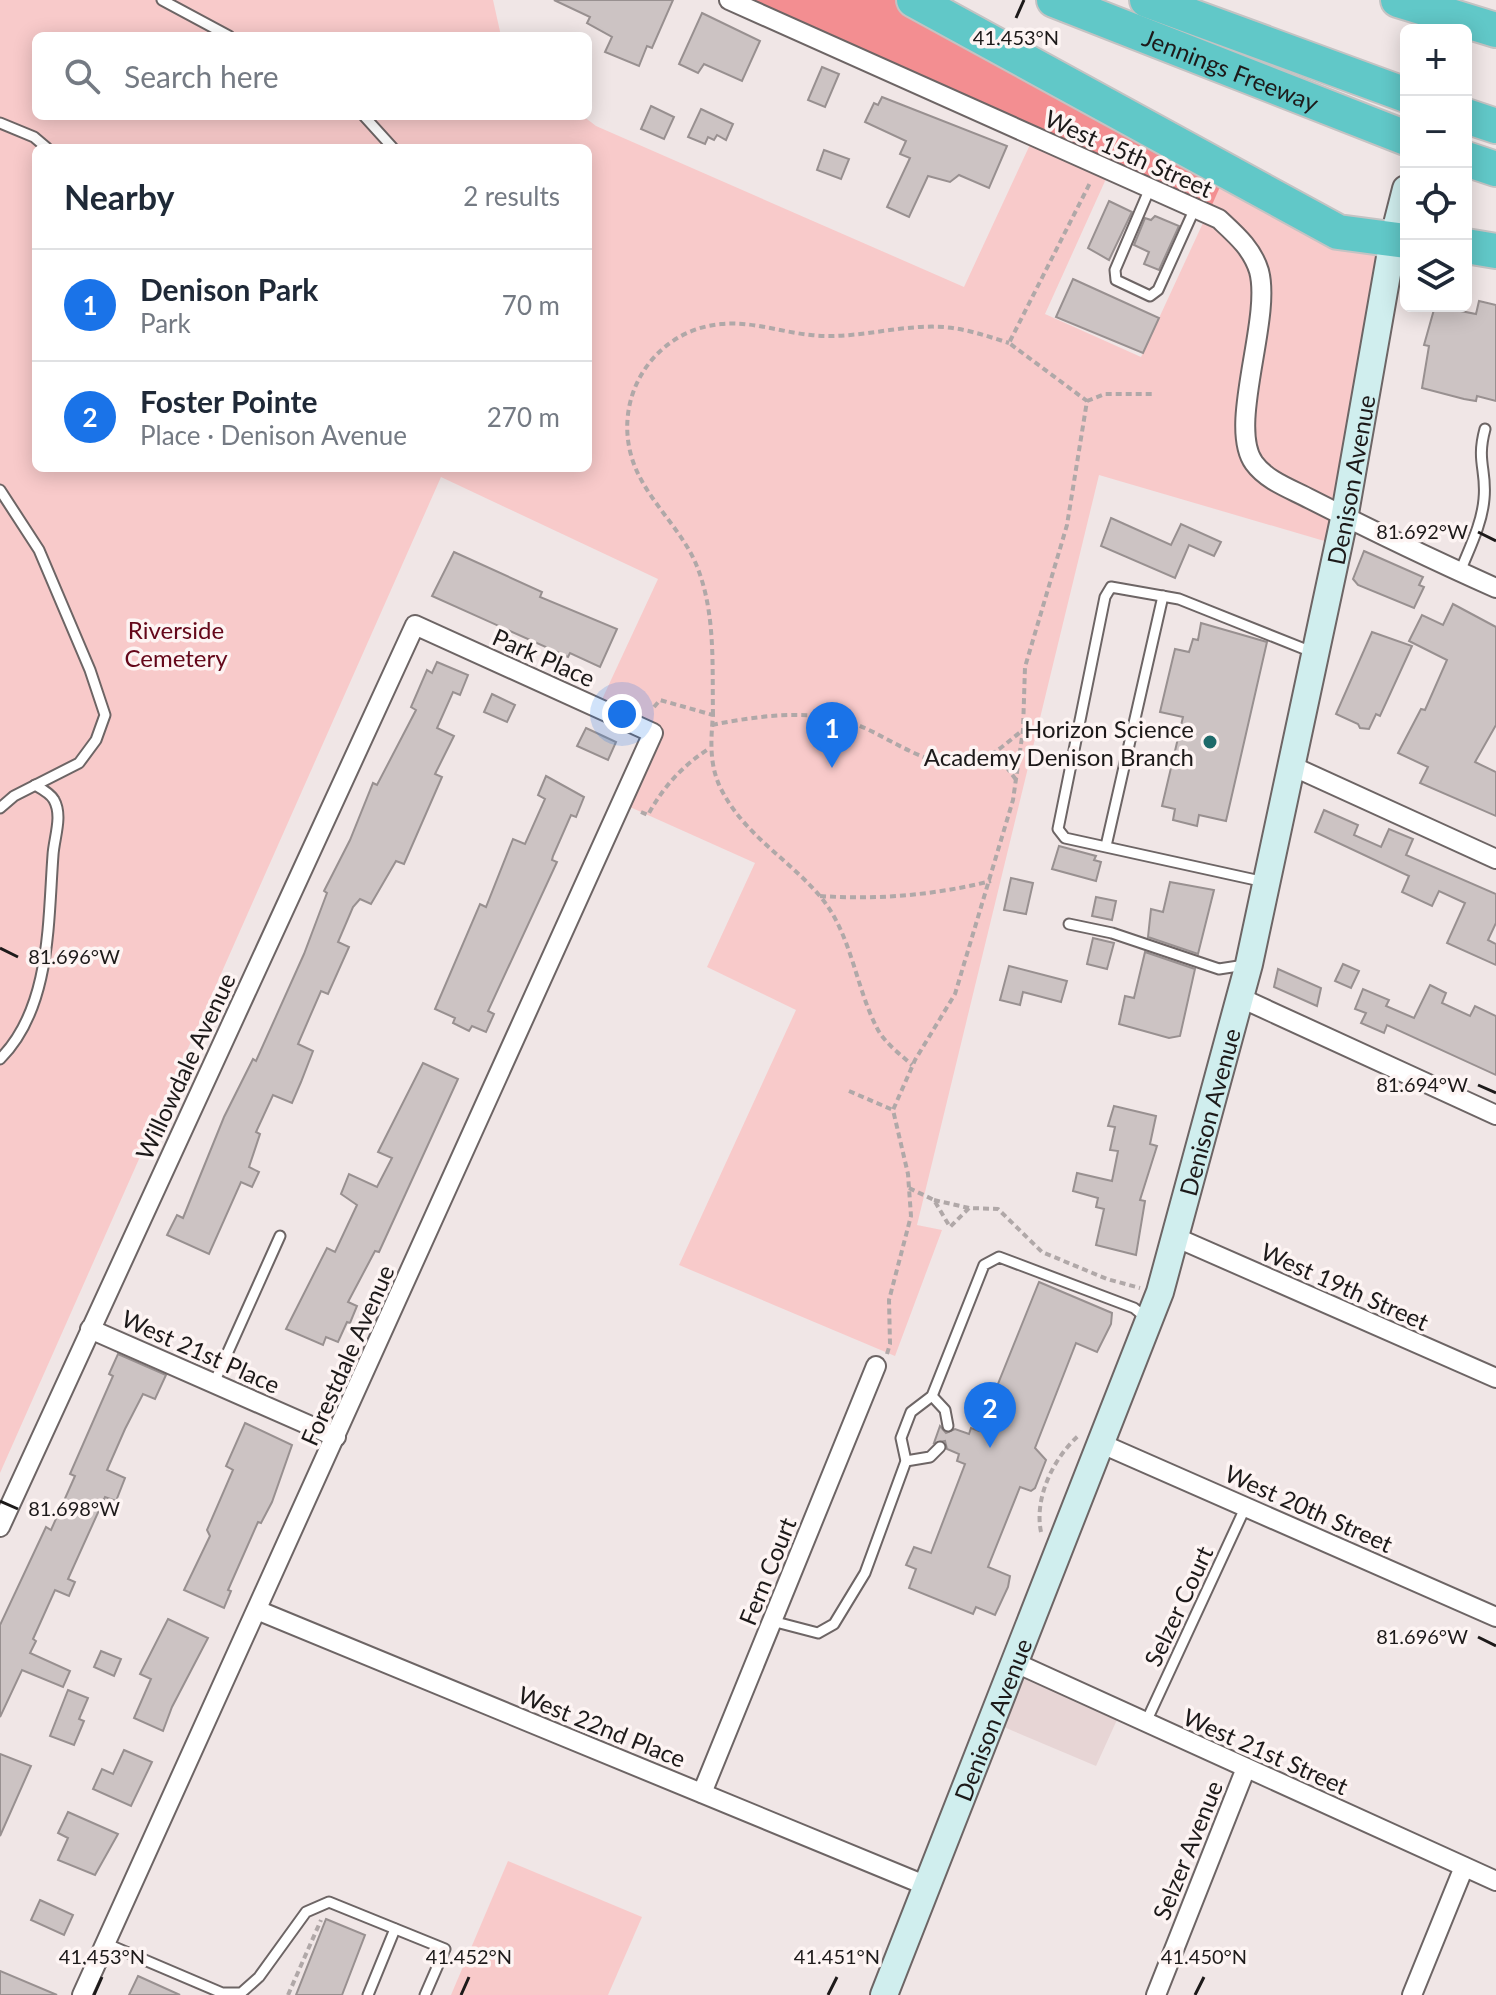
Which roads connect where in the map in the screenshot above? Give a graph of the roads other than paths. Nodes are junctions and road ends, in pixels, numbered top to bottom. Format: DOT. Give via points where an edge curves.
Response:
graph roads {
  1 [pos="162,0"];
  2 [pos="729,0"];
  3 [pos="914,0"];
  4 [pos="1054,0"];
  5 [pos="1147,0"];
  6 [pos="1398,0"];
  7 [pos="1463,16"];
  8 [pos="1496,30"];
  9 [pos="222,32"];
  10 [pos="1400,93"];
  11 [pos="1472,118"];
  12 [pos="368,120"];
  13 [pos="0,123"];
  14 [pos="1496,126"];
  15 [pos="1400,136"];
  16 [pos="42,144"];
  17 [pos="389,144"];
  18 [pos="1472,161"];
  19 [pos="1496,169"];
  20 [pos="1150,188"];
  21 [pos="1195,208"];
  22 [pos="1400,241"];
  23 [pos="1472,247"];
  24 [pos="1496,251"];
  25 [pos="1485,429"];
  26 [pos="0,490"];
  27 [pos="1344,519"];
  28 [pos="1460,572"];
  29 [pos="1496,588"];
  30 [pos="1163,596"];
  31 [pos="415,625"];
  32 [pos="1316,653"];
  33 [pos="653,733"];
  34 [pos="1292,766"];
  35 [pos="35,785"];
  36 [pos="0,808"];
  37 [pos="1106,846"];
  38 [pos="1496,859"];
  39 [pos="1267,882"];
  40 [pos="1069,924"];
  41 [pos="1249,964"];
  42 [pos="1241,998"];
  43 [pos="0,1059"];
  44 [pos="1496,1115"];
  45 [pos="280,1236"];
  46 [pos="1175,1237"];
  47 [pos="1151,1321"];
  48 [pos="90,1329"];
  49 [pos="876,1366"];
  50 [pos="1496,1378"];
  51 [pos="214,1383"];
  52 [pos="932,1396"];
  53 [pos="948,1426"];
  54 [pos="336,1437"];
  55 [pos="1094,1437"];
  56 [pos="940,1447"];
  57 [pos="906,1461"];
  58 [pos="1246,1506"];
  59 [pos="0,1527"];
  60 [pos="257,1610"];
  61 [pos="1496,1617"];
  62 [pos="772,1621"];
  63 [pos="1016,1663"];
  64 [pos="1146,1722"];
  65 [pos="1246,1768"];
  66 [pos="702,1793"];
  67 [pos="1464,1867"];
  68 [pos="1496,1881"];
  69 [pos="927,1886"];
  70 [pos="395,1929"];
  71 [pos="107,1944"];
  72 [pos="82,1995"];
  73 [pos="368,1995"];
  74 [pos="425,1995"];
  75 [pos="884,1995"];
  76 [pos="1156,1995"];
  77 [pos="1412,1995"];
  1 -- 9 [label="lane"];
  2 -- 20 [label="street, West 15th Street"];
  3 -- 22 [label="highway" via="1338,232"];
  4 -- 15 [label="highway, Jennings Freeway"];
  5 -- 10 [label="highway, Jennings Freeway"];
  6 -- 7 [label="highway"];
  7 -- 8 [label="highway"];
  11 -- 14 [label="highway"];
  12 -- 17 [label="lane"];
  13 -- 16 [label="lane"];
  18 -- 19 [label="highway"];
  20 -- 21 [label="street, West 15th Street"];
  20 -- 21 [label="lane" via="1115,270 1116,280 1150,296 1158,290"];
  21 -- 27 [label="street, West 15th Street" via="1219,219 1247,246 1259,272 1246,438 1253,462 1277,484"];
  22 -- 27 [label="main road, Denison Avenue"];
  23 -- 24 [label="highway"];
  25 -- 28 [label="lane" via="1479,455 1483,507"];
  26 -- 35 [label="lane" via="39,550 105,715 79,763"];
  27 -- 28 [label="street, West 15th Street"];
  27 -- 32 [label="main road, Denison Avenue"];
  28 -- 29 [label="street, West 15th Street"];
  30 -- 32 [label="lane"];
  30 -- 37 [label="lane"];
  30 -- 37 [label="lane" via="1111,587 1105,597 1058,829 1065,838"];
  31 -- 33 [label="street, Park Place"];
  31 -- 48 [label="street, Willowdale Avenue"];
  32 -- 34 [label="main road, Denison Avenue"];
  33 -- 54 [label="street, Forestdale Avenue"];
  34 -- 38 [label="street"];
  34 -- 39 [label="main road, Denison Avenue"];
  35 -- 36 [label="lane"];
  35 -- 43 [label="lane" via="54,800 59,816 50,918 28,1016"];
  37 -- 39 [label="lane"];
  39 -- 41 [label="main road, Denison Avenue"];
  40 -- 41 [label="lane" via="1219,969"];
  41 -- 42 [label="main road, Denison Avenue"];
  42 -- 44 [label="street"];
  42 -- 46 [label="main road, Denison Avenue"];
  45 -- 51 [label="lane"];
  46 -- 47 [label="main road, Denison Avenue"];
  46 -- 50 [label="street, West 19th Street"];
  47 -- 52 [label="lane" via="1134,1308 999,1257 984,1265"];
  47 -- 55 [label="main road, Denison Avenue"];
  48 -- 51 [label="street, West 21st Place"];
  48 -- 59 [label="street, Willowdale Avenue"];
  49 -- 62 [label="street, Fern Court"];
  51 -- 54 [label="street, West 21st Place"];
  52 -- 53 [label="lane" via="945,1410"];
  52 -- 57 [label="lane" via="911,1412 901,1438"];
  54 -- 60 [label="street, Forestdale Avenue"];
  55 -- 58 [label="street, West 20th Street"];
  55 -- 63 [label="main road, Denison Avenue"];
  56 -- 57 [label="lane" via="930,1457"];
  57 -- 62 [label="lane" via="865,1573 834,1624 808,1633"];
  58 -- 61 [label="street, West 20th Street"];
  58 -- 64 [label="lane, Selzer Court"];
  60 -- 66 [label="street, West 22nd Place"];
  60 -- 71 [label="street, Forestdale Avenue"];
  62 -- 66 [label="street, Fern Court"];
  63 -- 64 [label="street, West 21st Street"];
  63 -- 69 [label="main road, Denison Avenue"];
  64 -- 65 [label="street, West 21st Street"];
  65 -- 67 [label="street, West 21st Street"];
  65 -- 76 [label="street, Selzer Avenue"];
  66 -- 69 [label="street, West 22nd Place"];
  67 -- 68 [label="street, West 21st Street"];
  67 -- 77 [label="street"];
  69 -- 75 [label="main road, Denison Avenue"];
  70 -- 71 [label="lane" via="329,1902 306,1912 259,1977 241,1993 222,1993"];
  70 -- 73 [label="lane"];
  70 -- 74 [label="lane" via="445,1949"];
  71 -- 72 [label="street, Forestdale Avenue"];
}
